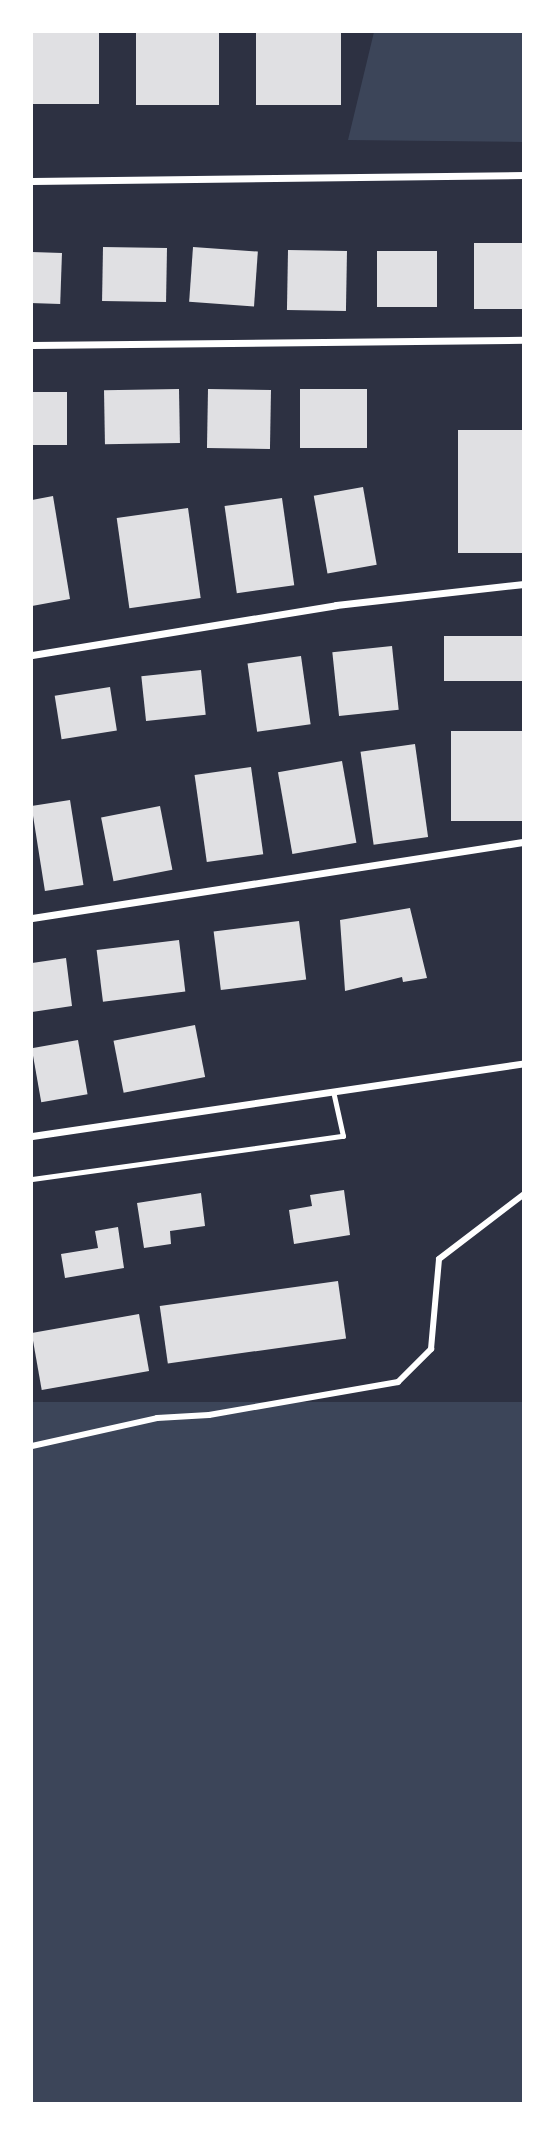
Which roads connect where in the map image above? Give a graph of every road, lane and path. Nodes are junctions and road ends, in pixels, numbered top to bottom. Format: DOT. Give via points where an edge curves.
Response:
graph roads {
  1 [pos="523,175"];
  2 [pos="32,181"];
  3 [pos="523,340"];
  4 [pos="32,345"];
  5 [pos="523,584"];
  6 [pos="32,654"];
  7 [pos="523,842"];
  8 [pos="32,918"];
  9 [pos="523,1063"];
  10 [pos="332,1089"];
  11 [pos="32,1136"];
  12 [pos="32,1179"];
  13 [pos="523,1194"];
  14 [pos="32,1446"];
  1 -- 2 [label="street"];
  3 -- 4 [label="street"];
  5 -- 6 [label="street" via="336,605"];
  7 -- 8 [label="street"];
  9 -- 10 [label="street"];
  10 -- 11 [label="street"];
  10 -- 12 [label="lane" via="343,1136"];
  13 -- 14 [label="street" via="439,1259 431,1349 398,1382 375,1391 158,1418"];
}
